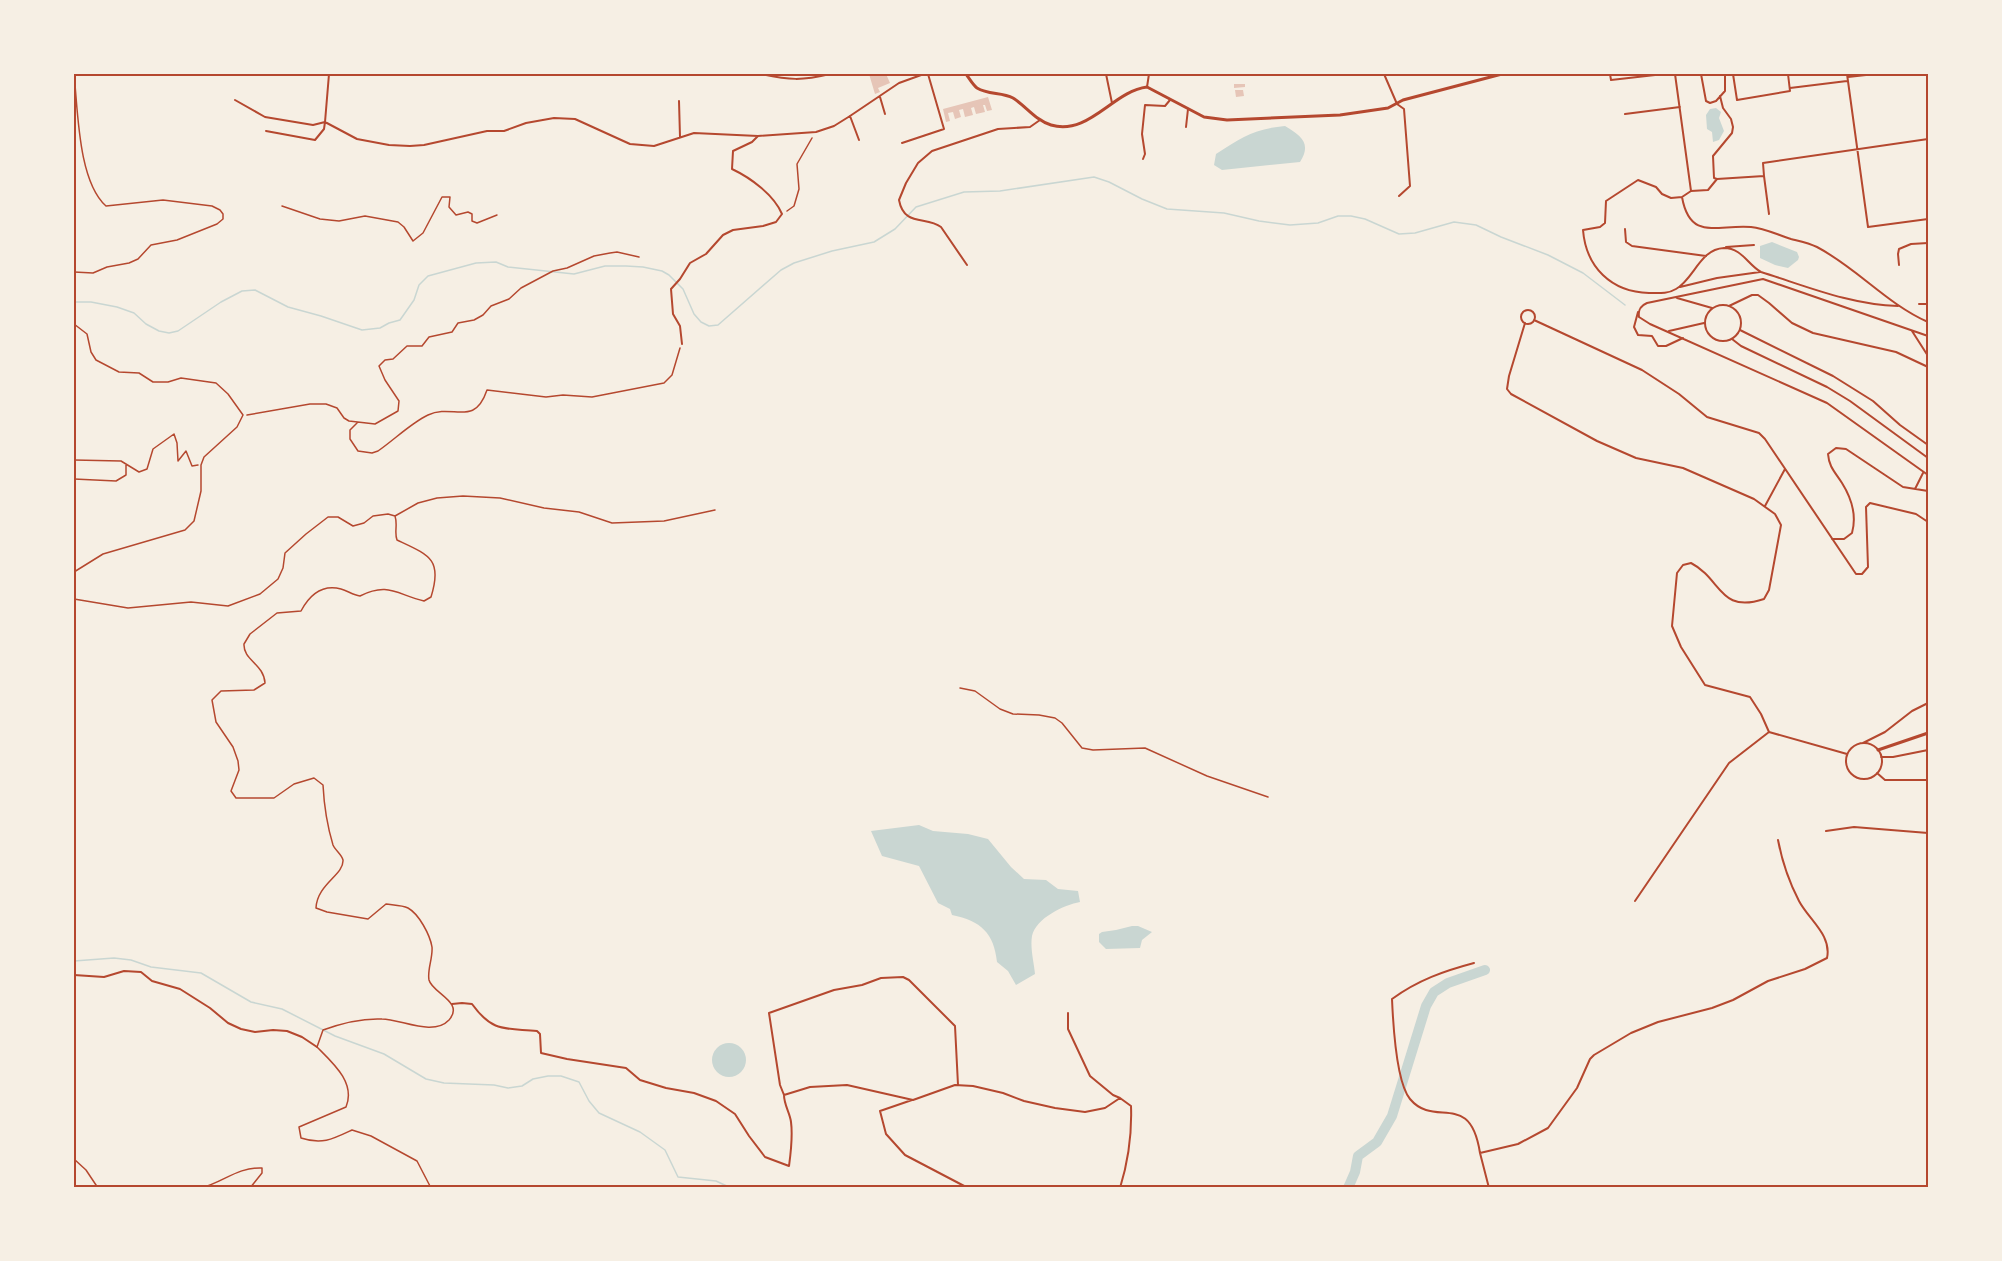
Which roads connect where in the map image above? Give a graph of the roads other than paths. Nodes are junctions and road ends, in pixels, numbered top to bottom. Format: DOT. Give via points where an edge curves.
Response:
graph roads {
  1 [pos="74,74"];
  2 [pos="334,74"];
  3 [pos="761,74"];
  4 [pos="830,74"];
  5 [pos="926,74"];
  6 [pos="966,74"];
  7 [pos="1106,74"];
  8 [pos="1150,74"];
  9 [pos="1384,74"];
  10 [pos="1502,74"];
  11 [pos="1610,74"];
  12 [pos="1664,74"];
  13 [pos="1675,74"];
  14 [pos="1701,74"];
  15 [pos="1725,74"];
  16 [pos="1733,74"];
  17 [pos="1788,74"];
  18 [pos="1875,74"];
  19 [pos="1847,77"];
  20 [pos="1147,87"];
  21 [pos="1790,88"];
  22 [pos="1720,96"];
  23 [pos="880,97"];
  24 [pos="235,100"];
  25 [pos="1170,100"];
  26 [pos="679,101"];
  27 [pos="1113,104"];
  28 [pos="1397,104"];
  29 [pos="1680,107"];
  30 [pos="1188,109"];
  31 [pos="885,114"];
  32 [pos="1625,114"];
  33 [pos="850,116"];
  34 [pos="1040,120"];
  35 [pos="326,122"];
  36 [pos="1186,128"];
  37 [pos="266,131"];
  38 [pos="758,136"];
  39 [pos="680,138"];
  40 [pos="1929,139"];
  41 [pos="859,140"];
  42 [pos="902,143"];
  43 [pos="1857,148"];
  44 [pos="1143,159"];
  45 [pos="1764,176"];
  46 [pos="1717,179"];
  47 [pos="1691,191"];
  48 [pos="1399,196"];
  49 [pos="1682,198"];
  50 [pos="1769,214"];
  51 [pos="1929,219"];
  52 [pos="1625,228"];
  53 [pos="1929,243"];
  54 [pos="1754,245"];
  55 [pos="1723,248"];
  56 [pos="1706,256"];
  57 [pos="967,265"];
  58 [pos="1899,265"];
  59 [pos="74,272"];
  60 [pos="1761,272"];
  61 [pos="1680,287"];
  62 [pos="1674,297"];
  63 [pos="1919,304"];
  64 [pos="1929,304"];
  65 [pos="1729,306"];
  66 [pos="1898,306"];
  67 [pos="1713,308"];
  68 [pos="1639,309"];
  69 [pos="1534,320"];
  70 [pos="1929,322"];
  71 [pos="1525,323"];
  72 [pos="1705,323"];
  73 [pos="74,324"];
  74 [pos="1740,330"];
  75 [pos="1911,330"];
  76 [pos="1669,331"];
  77 [pos="1929,336"];
  78 [pos="1683,338"];
  79 [pos="1732,339"];
  80 [pos="682,344"];
  81 [pos="1929,356"];
  82 [pos="1929,368"];
  83 [pos="1929,445"];
  84 [pos="1929,458"];
  85 [pos="1785,469"];
  86 [pos="1924,472"];
  87 [pos="1929,475"];
  88 [pos="1915,489"];
  89 [pos="1929,491"];
  90 [pos="1765,506"];
  91 [pos="715,510"];
  92 [pos="395,516"];
  93 [pos="1929,522"];
  94 [pos="1832,539"];
  95 [pos="74,572"];
  96 [pos="74,599"];
  97 [pos="1929,703"];
  98 [pos="1769,732"];
  99 [pos="1929,733"];
  100 [pos="1863,743"];
  101 [pos="1878,750"];
  102 [pos="1929,750"];
  103 [pos="1847,754"];
  104 [pos="1881,757"];
  105 [pos="1878,773"];
  106 [pos="1929,780"];
  107 [pos="1826,831"];
  108 [pos="1929,833"];
  109 [pos="1778,840"];
  110 [pos="1635,901"];
  111 [pos="1474,963"];
  112 [pos="74,975"];
  113 [pos="452,1004"];
  114 [pos="1068,1012"];
  115 [pos="316,1047"];
  116 [pos="958,1085"];
  117 [pos="784,1095"];
  118 [pos="1120,1098"];
  119 [pos="913,1100"];
  120 [pos="1480,1153"];
  121 [pos="431,1188"];
  122 [pos="968,1188"];
  123 [pos="1070,1188"];
  124 [pos="1095,1188"];
  125 [pos="1120,1188"];
  126 [pos="1489,1188"];
  1 -- 59 [label="lane" via="81,149 99,200 106,206 163,200 199,204 223,214 217,224 177,240 151,245 129,263 93,273"];
  2 -- 35 [label="street" via="329,74"];
  3 -- 4 [label="street" via="792,80"];
  5 -- 23 [label="street" via="899,82"];
  5 -- 42 [label="street" via="944,129"];
  6 -- 34 [label="street" via="976,88 1012,98"];
  7 -- 27 [label="street"];
  8 -- 20 [label="street"];
  9 -- 28 [label="street"];
  10 -- 28 [label="street"];
  11 -- 12 [label="street" via="1611,80"];
  13 -- 29 [label="street"];
  14 -- 22 [label="street" via="1706,101 1710,103"];
  15 -- 22 [label="street" via="1725,91"];
  16 -- 21 [label="street" via="1737,100 1790,92"];
  17 -- 21 [label="street"];
  18 -- 19 [label="street"];
  19 -- 21 [label="street"];
  19 -- 43 [label="street"];
  20 -- 25 [label="street"];
  20 -- 27 [label="street" via="1130,91"];
  22 -- 46 [label="street" via="1733,127 1713,156"];
  23 -- 31 [label="street"];
  23 -- 33 [label="street"];
  24 -- 35 [label="street" via="265,117 313,125"];
  25 -- 30 [label="street"];
  25 -- 44 [label="street" via="1165,106 1144,105"];
  26 -- 39 [label="street"];
  27 -- 34 [label="street" via="1070,125 1050,125"];
  28 -- 30 [label="street" via="1340,115 1227,120 1204,117"];
  28 -- 48 [label="street" via="1404,109 1410,186"];
  29 -- 32 [label="street"];
  29 -- 47 [label="street"];
  30 -- 36 [label="street"];
  33 -- 38 [label="street" via="816,132"];
  33 -- 41 [label="street"];
  34 -- 57 [label="street" via="1029,127 998,129 932,151 918,163 900,194 900,206 905,213 911,219 941,227"];
  35 -- 37 [label="street" via="314,140"];
  35 -- 39 [label="street" via="357,139 389,145 424,145 554,118 575,119 630,144 654,146"];
  38 -- 39 [label="street" via="694,133"];
  38 -- 80 [label="street" via="733,151 732,169 748,177 778,204 782,214 776,222 723,235 706,254 690,263 671,289"];
  40 -- 43 [label="street"];
  43 -- 45 [label="street" via="1762,163"];
  43 -- 51 [label="street" via="1868,227"];
  45 -- 46 [label="street"];
  45 -- 50 [label="street"];
  46 -- 47 [label="street" via="1708,190"];
  47 -- 49 [label="street"];
  49 -- 61 [label="street" via="1671,198 1638,180 1606,201 1605,223 1584,230 1590,260 1607,279 1622,288 1637,293 1661,293"];
  49 -- 66 [label="street" via="1691,222 1702,228 1752,227 1817,247"];
  52 -- 56 [label="street" via="1626,242 1632,246"];
  53 -- 58 [label="street" via="1899,249"];
  54 -- 55 [label="street"];
  55 -- 56 [label="street"];
  55 -- 60 [label="street" via="1746,257"];
  56 -- 61 [label="street"];
  60 -- 61 [label="street"];
  60 -- 66 [label="street" via="1856,302"];
  62 -- 67 [label="street"];
  62 -- 68 [label="street" via="1647,303"];
  62 -- 75 [label="street" via="1763,279"];
  63 -- 64 [label="street"];
  65 -- 67 [label="street"];
  65 -- 74 [label="street" via="1741,317"];
  65 -- 82 [label="street" via="1758,295 1792,323 1813,333 1896,352"];
  66 -- 70 [label="street"];
  67 -- 72 [label="street"];
  68 -- 76 [label="street" via="1639,318"];
  68 -- 78 [label="street" via="1634,324 1638,335 1652,336 1660,347"];
  69 -- 71 [label="street"];
  69 -- 71 [label="street" via="1535,315 1526,311 1522,316"];
  69 -- 85 [label="street" via="1642,370 1707,417 1759,433"];
  71 -- 90 [label="street" via="1509,376 1510,394 1635,458 1683,468"];
  72 -- 76 [label="street"];
  72 -- 79 [label="street" via="1714,339"];
  73 -- 95 [label="lane" via="87,334 96,360 153,382 181,378 216,383 243,415 237,427 204,457 194,521 185,530 103,554"];
  74 -- 79 [label="street"];
  74 -- 83 [label="street" via="1863,394"];
  75 -- 77 [label="street"];
  75 -- 81 [label="street"];
  76 -- 78 [label="street"];
  78 -- 86 [label="street" via="1827,403"];
  79 -- 84 [label="street" via="1827,387"];
  85 -- 90 [label="street"];
  85 -- 94 [label="street"];
  86 -- 87 [label="street"];
  86 -- 88 [label="street"];
  88 -- 89 [label="street"];
  88 -- 94 [label="street" via="1903,487 1846,449 1836,448 1828,454 1828,465 1853,503 1855,524 1852,533"];
  90 -- 98 [label="street" via="1781,525 1764,599 1740,604 1731,601 1701,568 1691,563 1683,565 1677,573 1671,626 1705,685 1749,697"];
  91 -- 92 [label="lane" via="664,521 612,523 579,512 500,498 463,496 418,503"];
  92 -- 96 [label="lane" via="373,516 364,524 353,526 338,517 328,517 285,553 278,579 260,594 228,606 191,602 128,608"];
  92 -- 113 [label="lane" via="397,540 432,560 436,570 431,597 424,601 384,588 360,596 340,589 322,589 307,599 301,612 277,613 250,634 243,648 264,672 265,683 254,690 221,691 212,700 213,709 238,761 239,770 231,791 236,798 274,798 294,784 314,778 323,785 325,814 333,844 343,862 321,889 316,908 368,919 386,904 409,909 425,927 432,947 432,986"];
  93 -- 94 [label="street" via="1916,514 1870,503 1866,507 1868,567 1862,574 1856,574"];
  97 -- 100 [label="street"];
  98 -- 103 [label="street"];
  98 -- 110 [label="street" via="1729,763"];
  99 -- 101 [label="street"];
  100 -- 101 [label="street"];
  100 -- 103 [label="street"];
  101 -- 104 [label="street"];
  102 -- 104 [label="street"];
  103 -- 105 [label="street" via="1846,767 1854,777 1864,780"];
  104 -- 105 [label="street"];
  105 -- 106 [label="street" via="1885,780"];
  107 -- 108 [label="street" via="1854,827"];
  109 -- 120 [label="street" via="1791,884 1822,933 1829,951 1827,958 1768,981 1733,1000 1631,1034 1590,1059 1577,1088 1548,1128 1518,1144"];
  111 -- 120 [label="street" via="1439,972 1392,999 1399,1064 1410,1098 1422,1108 1462,1115 1472,1126"];
  112 -- 115 [label="street" via="104,977 124,971 141,972 152,981 180,989 241,1029 287,1031"];
  113 -- 115 [label="lane" via="449,1020 436,1027 381,1018 348,1021 323,1030"];
  113 -- 117 [label="street" via="472,1004 492,1025 537,1031 541,1053 626,1068 640,1080 716,1101 735,1114 765,1157 789,1166 793,1143"];
  114 -- 118 [label="street" via="1068,1029 1090,1076"];
  115 -- 121 [label="lane" via="335,1065 350,1090 350,1099 346,1107 299,1127 301,1138 315,1143 352,1130 371,1136 417,1161"];
  116 -- 117 [label="street" via="955,1026 909,980 881,978 769,1013"];
  116 -- 118 [label="street" via="1085,1112 1105,1108"];
  116 -- 119 [label="street"];
  117 -- 119 [label="street" via="810,1086 847,1085"];
  118 -- 125 [label="street" via="1131,1106 1132,1120"];
  119 -- 122 [label="street" via="880,1111 886,1134 905,1155"];
  120 -- 126 [label="street"];
  123 -- 124 [label="street"];
}
